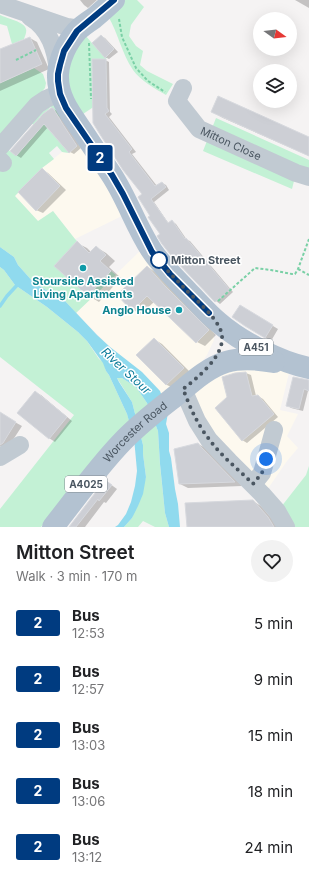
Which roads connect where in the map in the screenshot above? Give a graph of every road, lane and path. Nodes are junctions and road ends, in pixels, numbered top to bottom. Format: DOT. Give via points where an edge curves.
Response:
graph roads {
  1 [pos="113,1"];
  2 [pos="0,4"];
  3 [pos="21,12"];
  4 [pos="85,36"];
  5 [pos="36,50"];
  6 [pos="16,60"];
  7 [pos="59,84"];
  8 [pos="180,94"];
  9 [pos="90,99"];
  10 [pos="1,157"];
  11 [pos="309,177"];
  12 [pos="309,239"];
  13 [pos="298,269"];
  14 [pos="309,275"];
  15 [pos="208,312"];
  16 [pos="306,367"];
  17 [pos="183,389"];
  18 [pos="274,430"];
  19 [pos="20,445"];
  20 [pos="0,457"];
  21 [pos="253,484"];
  22 [pos="53,527"];
  23 [pos="286,527"];
  1 -- 4 [label="main road"];
  1 -- 8 [label="path" via="122,37 136,68 148,81"];
  2 -- 3 [label="street"];
  3 -- 4 [label="street" via="74,28"];
  3 -- 7 [label="street" via="46,30 52,43"];
  4 -- 7 [label="main road" via="75,34 64,51"];
  4 -- 9 [label="path"];
  5 -- 6 [label="path"];
  7 -- 10 [label="street" via="37,105"];
  7 -- 15 [label="main road, A451" via="63,102 116,181 152,252"];
  8 -- 11 [label="street, Mitton Close" via="199,129"];
  12 -- 13 [label="path"];
  13 -- 14 [label="path"];
  13 -- 15 [label="path" via="292,274 255,268"];
  15 -- 16 [label="main road, A451" via="226,328 274,357"];
  15 -- 17 [label="main road, A4025" via="222,336 220,347 213,360"];
  16 -- 17 [label="main road" via="240,359 212,368"];
  17 -- 21 [label="street" via="197,421 209,440"];
  17 -- 22 [label="main road, Worcester Road / A4025" via="121,443"];
  18 -- 21 [label="street" via="262,473"];
  19 -- 20 [label="street"];
  21 -- 23 [label="street" via="277,511"];
}
